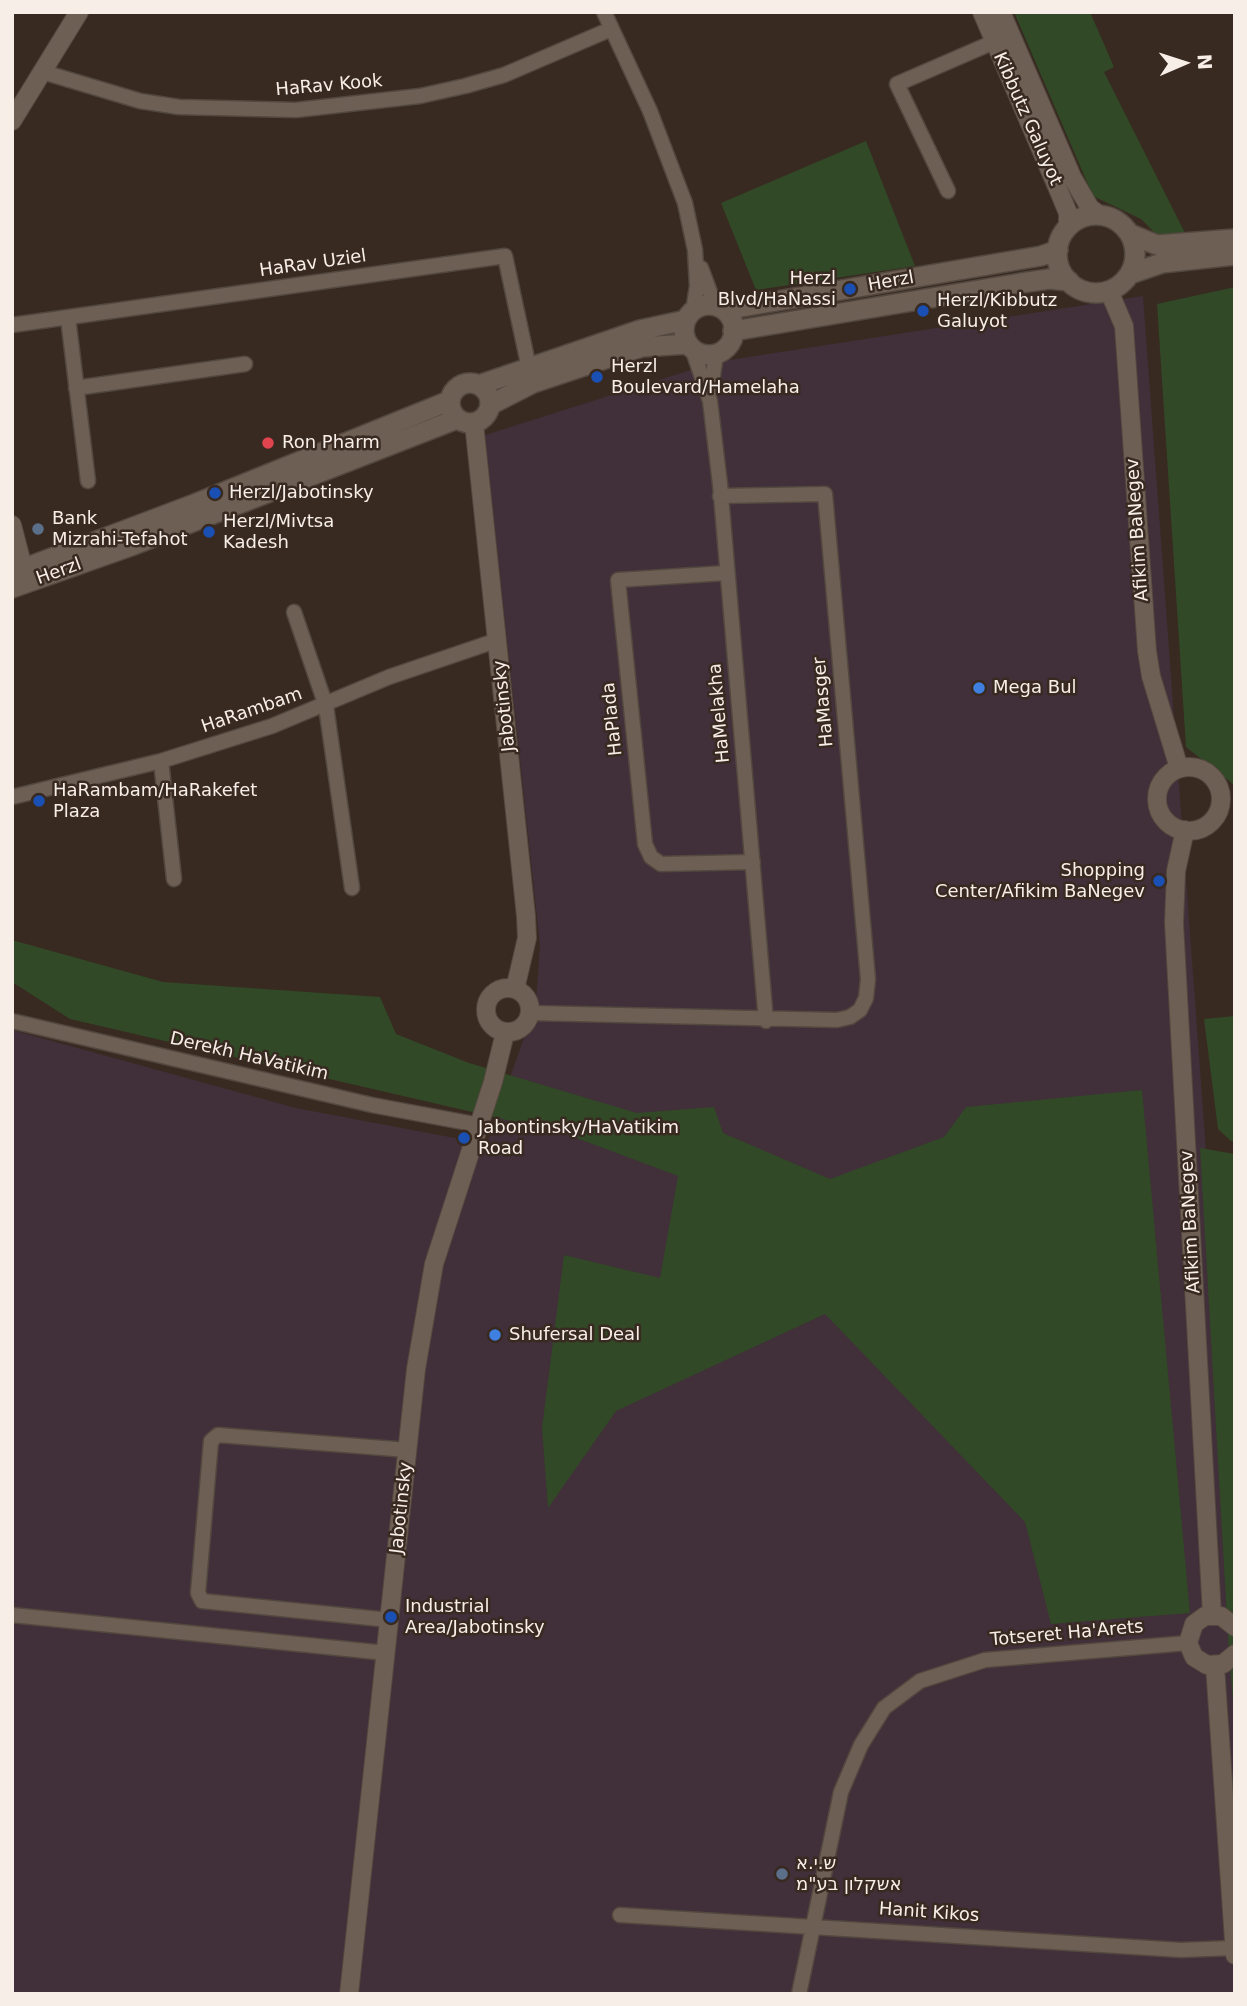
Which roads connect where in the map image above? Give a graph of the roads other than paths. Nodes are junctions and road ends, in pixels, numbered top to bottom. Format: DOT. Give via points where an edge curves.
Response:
graph roads {
  1 [pos="79,12"];
  2 [pos="604,12"];
  3 [pos="991,14"];
  4 [pos="611,29"];
  5 [pos="1010,34"];
  6 [pos="992,42"];
  7 [pos="43,72"];
  8 [pos="12,121"];
  9 [pos="948,191"];
  10 [pos="1098,215"];
  11 [pos="1068,227"];
  12 [pos="1130,234"];
  13 [pos="1235,239"];
  14 [pos="695,250"];
  15 [pos="1058,250"];
  16 [pos="1235,255"];
  17 [pos="1130,274"];
  18 [pos="1069,281"];
  19 [pos="1109,291"];
  20 [pos="719,308"];
  21 [pos="690,316"];
  22 [pos="68,318"];
  23 [pos="12,325"];
  24 [pos="733,331"];
  25 [pos="690,346"];
  26 [pos="716,354"];
  27 [pos="245,364"];
  28 [pos="529,368"];
  29 [pos="479,385"];
  30 [pos="76,388"];
  31 [pos="710,401"];
  32 [pos="490,405"];
  33 [pos="460,415"];
  34 [pos="88,481"];
  35 [pos="720,496"];
  36 [pos="12,525"];
  37 [pos="726,573"];
  38 [pos="19,578"];
  39 [pos="294,612"];
  40 [pos="498,640"];
  41 [pos="326,706"];
  42 [pos="161,761"];
  43 [pos="1180,768"];
  44 [pos="12,797"];
  45 [pos="1228,797"];
  46 [pos="1185,830"];
  47 [pos="753,862"];
  48 [pos="174,879"];
  49 [pos="352,888"];
  50 [pos="515,989"];
  51 [pos="531,1013"];
  52 [pos="12,1021"];
  53 [pos="766,1021"];
  54 [pos="505,1033"];
  55 [pos="479,1125"];
  56 [pos="408,1450"];
  57 [pos="12,1615"];
  58 [pos="1212,1615"];
  59 [pos="390,1620"];
  60 [pos="1235,1627"];
  61 [pos="1188,1643"];
  62 [pos="386,1653"];
  63 [pos="1235,1654"];
  64 [pos="1215,1666"];
  65 [pos="620,1916"];
  66 [pos="812,1925"];
  67 [pos="1234,1948"];
  68 [pos="1235,1955"];
  69 [pos="349,1994"];
  70 [pos="799,1994"];
  1 -- 7 [label="street"];
  2 -- 4 [label="street"];
  3 -- 5 [label="street, Kibbutz Galuyot"];
  3 -- 6 [label="street, Kibbutz Galuyot"];
  4 -- 7 [label="street, HaRav Kook" via="466,86 296,110 140,101"];
  4 -- 14 [label="street" via="669,158"];
  5 -- 6 [label="street"];
  5 -- 10 [label="street, Kibbutz Galuyot" via="1072,177"];
  6 -- 9 [label="street" via="898,84"];
  6 -- 11 [label="street, Kibbutz Galuyot" via="1062,196"];
  7 -- 8 [label="street"];
  10 -- 11 [label="main road" via="1076,220"];
  10 -- 12 [label="main road" via="1111,217"];
  11 -- 15 [label="main road"];
  12 -- 13 [label="main road" via="1157,245"];
  12 -- 17 [label="main road" via="1136,254"];
  14 -- 20 [label="street"];
  14 -- 21 [label="street" via="697,286"];
  15 -- 18 [label="main road" via="1062,272"];
  15 -- 20 [label="main road, Herzl"];
  16 -- 17 [label="main road" via="1162,263"];
  17 -- 19 [label="main road"];
  18 -- 19 [label="main road" via="1087,292"];
  18 -- 24 [label="main road, Herzl" via="1021,283"];
  19 -- 43 [label="street, Afikim BaNegev" via="1124,326 1147,651"];
  20 -- 21 [label="main road" via="700,307"];
  20 -- 24 [label="main road" via="731,320"];
  21 -- 25 [label="main road" via="684,332"];
  21 -- 28 [label="main road"];
  22 -- 23 [label="street, HaRav Uziel"];
  22 -- 28 [label="street, HaRav Uziel" via="505,256"];
  22 -- 30 [label="street"];
  24 -- 26 [label="main road" via="728,345"];
  25 -- 26 [label="main road" via="699,353"];
  25 -- 31 [label="street, HaMelakha"];
  25 -- 32 [label="main road" via="642,347 533,383"];
  26 -- 31 [label="street, HaMelakha"];
  27 -- 30 [label="street"];
  28 -- 29 [label="main road"];
  29 -- 32 [label="main road" via="488,393"];
  29 -- 33 [label="main road, Herzl" via="460,385"];
  30 -- 34 [label="street"];
  31 -- 35 [label="street, HaMelakha"];
  32 -- 33 [label="main road" via="483,419"];
  33 -- 38 [label="main road, Herzl"];
  33 -- 40 [label="street, Jabotinsky"];
  35 -- 37 [label="street, HaMelakha"];
  35 -- 53 [label="street, HaMasger" via="825,494 868,979 866,998 850,1017"];
  36 -- 38 [label="street"];
  37 -- 47 [label="street, HaMelakha"];
  37 -- 47 [label="street, HaPlada" via="618,580 645,844 651,857 661,864"];
  39 -- 41 [label="street"];
  40 -- 41 [label="street, HaRambam" via="389,677"];
  40 -- 50 [label="street, Jabotinsky" via="527,916 525,950"];
  41 -- 42 [label="street, HaRambam"];
  41 -- 49 [label="street"];
  42 -- 44 [label="street, HaRambam"];
  42 -- 48 [label="street"];
  43 -- 45 [label="street" via="1205,771"];
  43 -- 46 [label="street" via="1162,782 1158,800 1168,822"];
  45 -- 46 [label="street" via="1213,820"];
  46 -- 58 [label="street, Afikim BaNegev" via="1176,871 1174,923"];
  47 -- 53 [label="street, HaMelakha"];
  50 -- 51 [label="street" via="526,995"];
  50 -- 54 [label="street" via="494,993 486,1006 492,1026"];
  51 -- 53 [label="street"];
  51 -- 54 [label="street" via="522,1028"];
  52 -- 55 [label="street, Derekh HaVatikim" via="372,1105"];
  54 -- 55 [label="street, Jabotinsky"];
  55 -- 56 [label="street, Jabotinsky" via="434,1265"];
  56 -- 59 [label="street, Jabotinsky"];
  56 -- 59 [label="street" via="218,1435 211,1441 198,1593 202,1601"];
  57 -- 62 [label="street"];
  58 -- 60 [label="street"];
  58 -- 61 [label="street" via="1194,1624"];
  59 -- 62 [label="street, Jabotinsky"];
  61 -- 64 [label="street" via="1194,1657"];
  61 -- 66 [label="street, Totseret Ha'Arets" via="985,1660 920,1681 884,1708 861,1745 841,1792"];
  62 -- 69 [label="street, Jabotinsky"];
  63 -- 64 [label="street"];
  64 -- 67 [label="street"];
  65 -- 66 [label="street, Hanit Kikos"];
  66 -- 67 [label="street, Hanit Kikos" via="1181,1950"];
  66 -- 70 [label="street, Totseret Ha'Arets"];
  67 -- 68 [label="street"];
}
